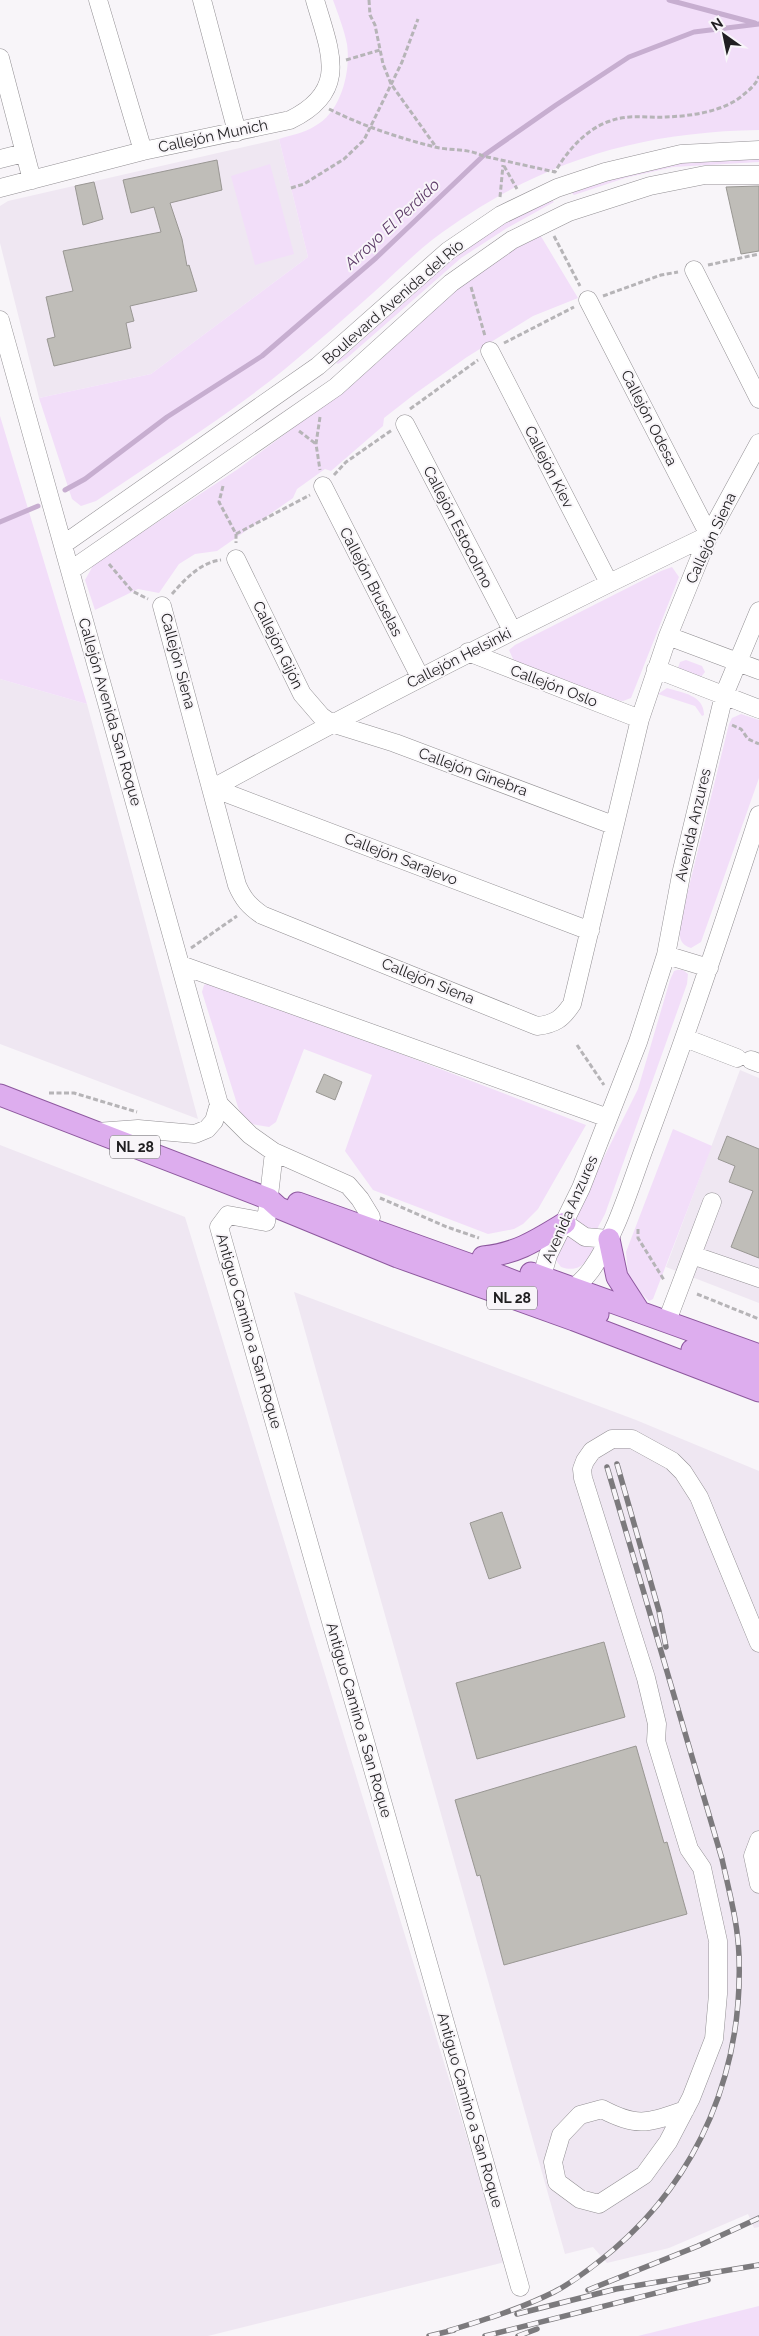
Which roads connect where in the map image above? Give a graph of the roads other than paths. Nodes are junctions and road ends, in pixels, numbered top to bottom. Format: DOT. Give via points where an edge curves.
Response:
graph roads {
  1 [pos="98,0"];
  2 [pos="202,0"];
  3 [pos="315,0"];
  4 [pos="0,58"];
  5 [pos="237,132"];
  6 [pos="143,150"];
  7 [pos="759,150"];
  8 [pos="24,153"];
  9 [pos="0,159"];
  10 [pos="759,175"];
  11 [pos="32,180"];
  12 [pos="0,188"];
  13 [pos="557,188"];
  14 [pos="569,212"];
  15 [pos="694,270"];
  16 [pos="588,300"];
  17 [pos="0,320"];
  18 [pos="490,351"];
  19 [pos="318,366"];
  20 [pos="330,391"];
  21 [pos="759,399"];
  22 [pos="405,424"];
  23 [pos="759,443"];
  24 [pos="323,486"];
  25 [pos="709,535"];
  26 [pos="64,544"];
  27 [pos="236,560"];
  28 [pos="71,570"];
  29 [pos="609,583"];
  30 [pos="162,606"];
  31 [pos="759,611"];
  32 [pos="512,630"];
  33 [pos="668,636"];
  34 [pos="468,652"];
  35 [pos="736,661"];
  36 [pos="656,669"];
  37 [pos="759,670"];
  38 [pos="420,677"];
  39 [pos="724,695"];
  40 [pos="759,708"];
  41 [pos="640,719"];
  42 [pos="331,723"];
  43 [pos="213,788"];
  44 [pos="759,815"];
  45 [pos="613,825"];
  46 [pos="590,930"];
  47 [pos="666,955"];
  48 [pos="180,961"];
  49 [pos="709,968"];
  50 [pos="685,1038"];
  51 [pos="749,1061"];
  52 [pos="0,1095"];
  53 [pos="220,1104"];
  54 [pos="608,1118"];
  55 [pos="96,1132"];
  56 [pos="274,1152"];
  57 [pos="275,1198"];
  58 [pos="712,1202"];
  59 [pos="371,1217"];
  60 [pos="565,1223"];
  61 [pos="609,1239"];
  62 [pos="692,1255"];
  63 [pos="398,1257"];
  64 [pos="483,1257"];
  65 [pos="544,1278"];
  66 [pos="759,1278"];
  67 [pos="564,1292"];
  68 [pos="639,1311"];
  69 [pos="667,1321"];
  70 [pos="759,1355"];
  71 [pos="693,1366"];
  72 [pos="759,1374"];
  73 [pos="759,1391"];
  74 [pos="759,1643"];
  75 [pos="759,1840"];
  76 [pos="759,1884"];
  77 [pos="685,2110"];
  78 [pos="520,2287"];
  1 -- 6 [label="street"];
  2 -- 5 [label="street"];
  3 -- 5 [label="street, Callejón Munich" via="331,53 331,78 326,91 306,112 290,120"];
  4 -- 8 [label="street"];
  5 -- 6 [label="street, Callejón Munich"];
  6 -- 11 [label="street, Callejón Munich"];
  7 -- 13 [label="street, Boulevard Avenida del Río" via="665,157"];
  8 -- 9 [label="street"];
  8 -- 11 [label="street"];
  10 -- 14 [label="street, Boulevard Avenida del Río" via="705,175 650,186"];
  11 -- 12 [label="street, Callejón Munich"];
  13 -- 14 [label="street"];
  13 -- 19 [label="street, Boulevard Avenida del Río" via="501,215 448,251"];
  14 -- 20 [label="street, Boulevard Avenida del Río" via="512,240 451,282"];
  15 -- 21 [label="street"];
  16 -- 25 [label="street, Callejón Odesa"];
  17 -- 26 [label="street, Callejón Avenida San Roque"];
  18 -- 29 [label="street, Callejón Kiev"];
  19 -- 20 [label="street"];
  19 -- 26 [label="street, Boulevard Avenida del Río"];
  20 -- 28 [label="street, Boulevard Avenida del Río"];
  22 -- 32 [label="street, Callejón Estocolmo"];
  23 -- 25 [label="street, Callejón Siena"];
  24 -- 38 [label="street, Callejón Bruselas"];
  25 -- 29 [label="street, Callejón Helsinki"];
  25 -- 33 [label="street, Callejón Siena"];
  26 -- 28 [label="street, Callejón Avenida San Roque"];
  27 -- 42 [label="street, Callejón Gijón" via="302,694"];
  28 -- 48 [label="street, Callejón Avenida San Roque"];
  29 -- 32 [label="street, Callejón Helsinki"];
  30 -- 43 [label="street, Callejón Siena"];
  31 -- 35 [label="street, Avenida Anzures"];
  32 -- 34 [label="street, Callejón Helsinki"];
  33 -- 35 [label="street"];
  33 -- 36 [label="street, Callejón Siena"];
  34 -- 38 [label="street, Callejón Helsinki"];
  34 -- 41 [label="street, Callejón Oslo"];
  35 -- 37 [label="street"];
  35 -- 39 [label="street, Avenida Anzures"];
  36 -- 39 [label="street"];
  36 -- 41 [label="street, Callejón Siena"];
  38 -- 42 [label="street, Callejón Helsinki"];
  39 -- 40 [label="street"];
  39 -- 47 [label="street, Avenida Anzures" via="682,870"];
  41 -- 45 [label="street, Callejón Siena"];
  42 -- 43 [label="street, Callejón Helsinki"];
  42 -- 45 [label="street, Callejón Ginebra" via="395,743"];
  43 -- 46 [label="street, Callejón Sarajevo"];
  43 -- 46 [label="street, Callejón Siena" via="237,884 242,898 250,907 262,915 537,1026 552,1024 564,1016 572,1004"];
  44 -- 49 [label="street"];
  45 -- 46 [label="street, Callejón Siena"];
  47 -- 49 [label="street"];
  47 -- 54 [label="street, Avenida Anzures" via="638,1042"];
  48 -- 53 [label="street, Callejón Avenida San Roque"];
  48 -- 54 [label="street"];
  49 -- 50 [label="street"];
  50 -- 51 [label="street"];
  50 -- 61 [label="street"];
  52 -- 55 [label="main road, NL 28"];
  53 -- 55 [label="street" via="214,1121 207,1129 195,1134 138,1129"];
  53 -- 56 [label="street" via="250,1136"];
  54 -- 60 [label="street, Avenida Anzures"];
  55 -- 57 [label="main road, NL 28"];
  56 -- 57 [label="street"];
  56 -- 59 [label="street" via="348,1185"];
  57 -- 59 [label="main road" via="305,1198"];
  57 -- 63 [label="main road, NL 28" via="279,1208"];
  57 -- 67 [label="main road, NL 28"];
  57 -- 78 [label="street, Antiguo Camino a San Roque" via="266,1222 228,1216 218,1227"];
  58 -- 62 [label="street"];
  59 -- 64 [label="main road" via="412,1228"];
  60 -- 61 [label="street" via="586,1237"];
  60 -- 64 [label="main road" via="514,1251"];
  60 -- 65 [label="street, Avenida Anzures" via="548,1255"];
  61 -- 67 [label="street" via="591,1271"];
  61 -- 68 [label="main road" via="617,1277"];
  62 -- 66 [label="street"];
  62 -- 69 [label="street"];
  63 -- 67 [label="main road" via="416,1256 544,1301"];
  63 -- 71 [label="main road, NL 28"];
  64 -- 65 [label="main road"];
  65 -- 67 [label="main road"];
  67 -- 68 [label="main road"];
  67 -- 71 [label="main road" via="565,1308"];
  67 -- 72 [label="main road, NL 28"];
  68 -- 69 [label="main road"];
  69 -- 70 [label="main road"];
  71 -- 73 [label="main road, NL 28"];
  74 -- 77 [label="street" via="699,1498 683,1472 672,1461 632,1439 612,1439 592,1451 585,1461 583,1478 646,1678 657,1724 656,1741 683,1831 689,1849 702,1868 718,1941 714,2039"];
  75 -- 76 [label="street" via="753,1856"];
  77 -- 77 [label="street" via="668,2142 644,2175 620,2192 598,2204 580,2199 557,2182 553,2162 561,2135 580,2115 602,2110 640,2123"];
}
